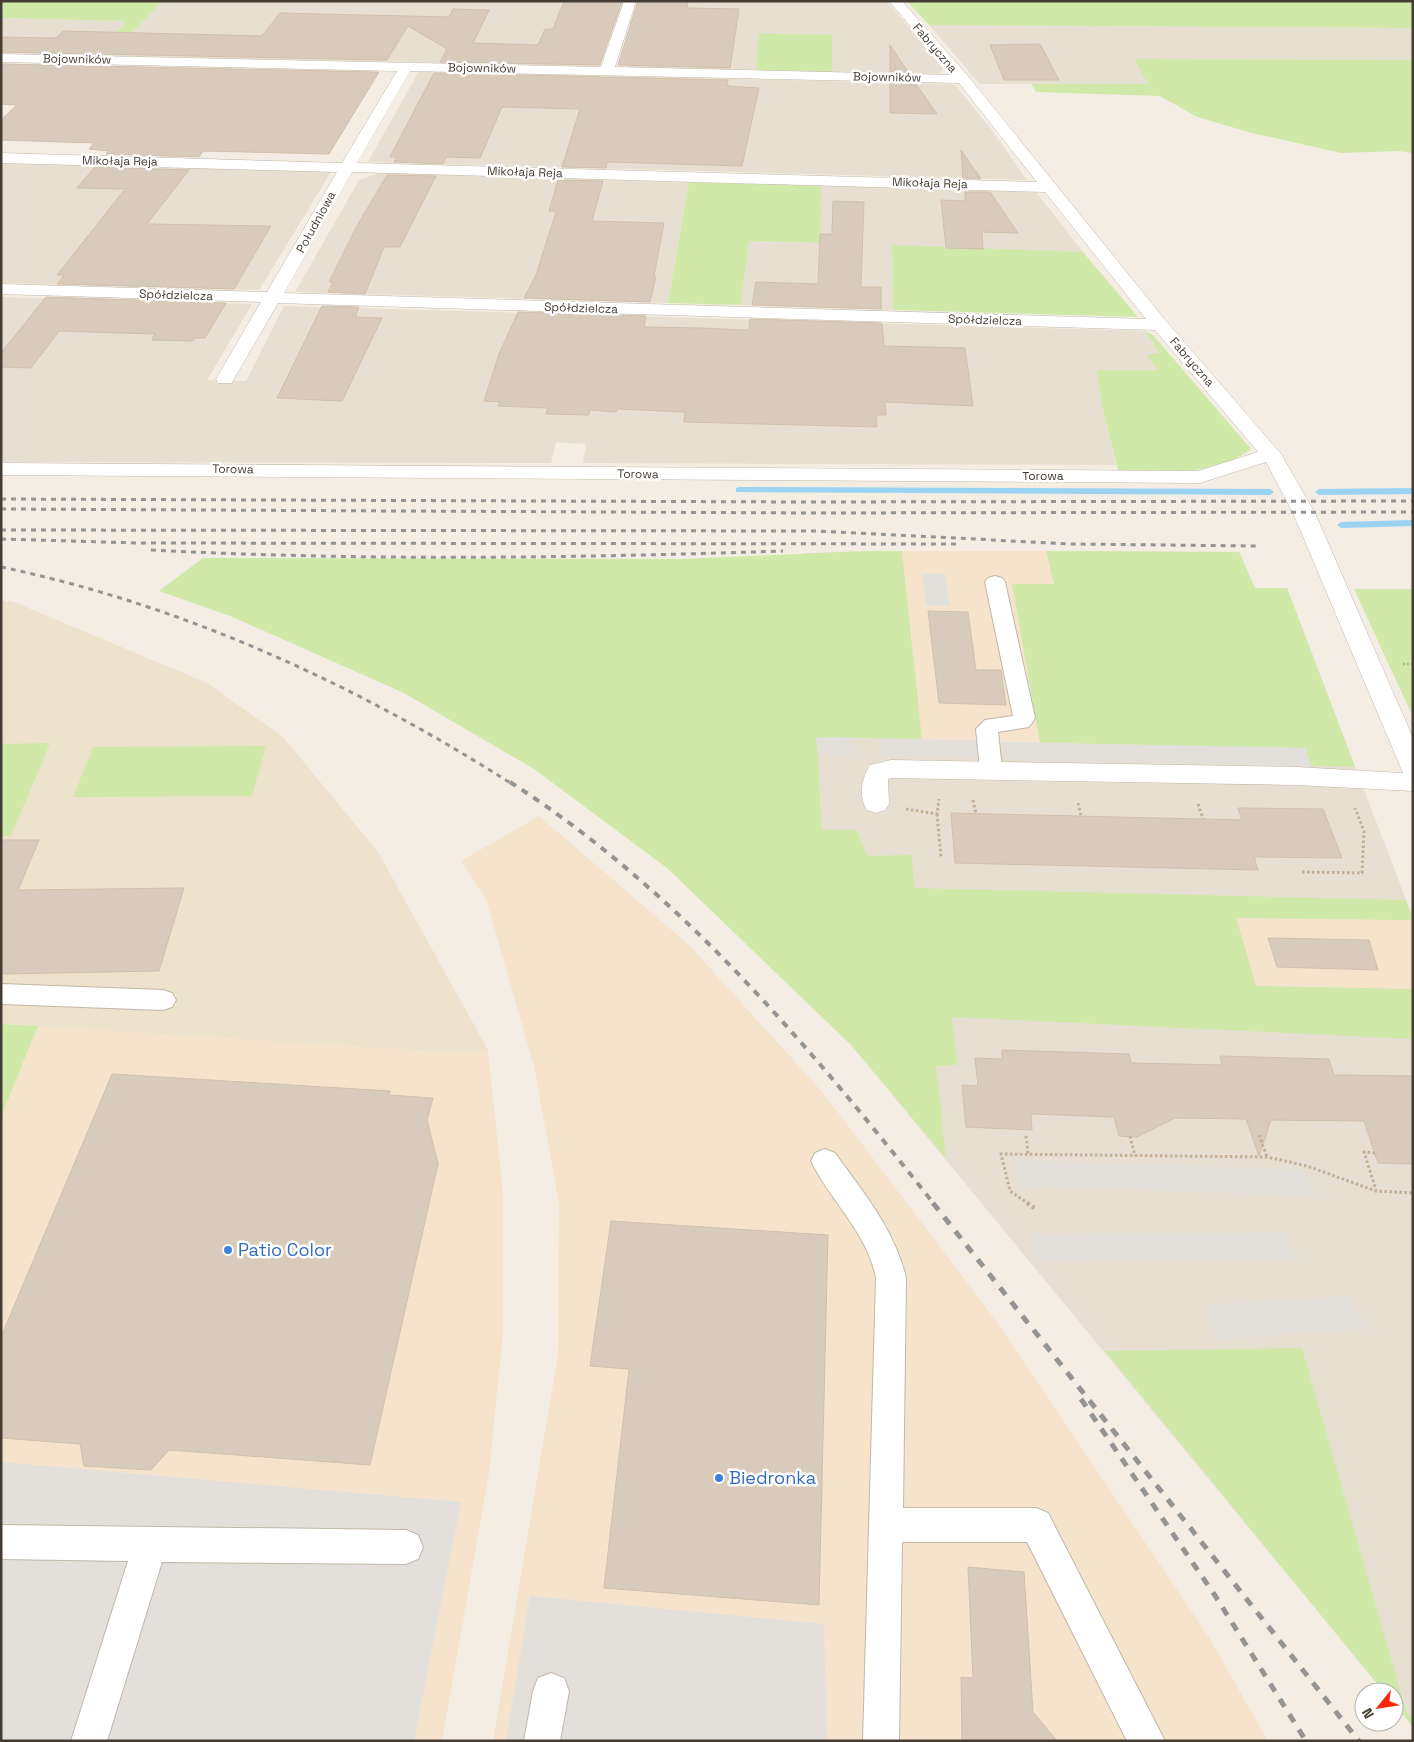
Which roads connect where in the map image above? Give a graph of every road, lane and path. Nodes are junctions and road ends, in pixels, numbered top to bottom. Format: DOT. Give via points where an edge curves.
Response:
graph roads {
  1 [pos="630,1"];
  2 [pos="894,1"];
  3 [pos="1,58"];
  4 [pos="406,66"];
  5 [pos="607,70"];
  6 [pos="963,79"];
  7 [pos="1,158"];
  8 [pos="346,167"];
  9 [pos="1048,187"];
  10 [pos="1,289"];
  11 [pos="273,299"];
  12 [pos="1160,325"];
  13 [pos="225,379"];
  14 [pos="1271,454"];
  15 [pos="1,468"];
  16 [pos="995,582"];
  17 [pos="1413,768"];
  18 [pos="991,769"];
  19 [pos="1413,782"];
  20 [pos="972,795"];
  21 [pos="1196,796"];
  22 [pos="1077,797"];
  23 [pos="1354,803"];
  24 [pos="876,804"];
  25 [pos="937,814"];
  26 [pos="976,814"];
  27 [pos="1081,816"];
  28 [pos="1203,819"];
  29 [pos="941,857"];
  30 [pos="1302,872"];
  31 [pos="1,994"];
  32 [pos="163,1000"];
  33 [pos="1259,1135"];
  34 [pos="1026,1136"];
  35 [pos="1130,1136"];
  36 [pos="1375,1152"];
  37 [pos="1028,1154"];
  38 [pos="1134,1156"];
  39 [pos="1267,1157"];
  40 [pos="825,1161"];
  41 [pos="1376,1191"];
  42 [pos="1413,1193"];
  43 [pos="1036,1209"];
  44 [pos="887,1525"];
  45 [pos="1,1542"];
  46 [pos="150,1545"];
  47 [pos="406,1547"];
  48 [pos="552,1691"];
  49 [pos="89,1741"];
  50 [pos="542,1741"];
  51 [pos="881,1741"];
  52 [pos="1147,1741"];
  1 -- 5 [label="street"];
  2 -- 6 [label="street, Fabryczna"];
  3 -- 4 [label="street, Bojowników"];
  4 -- 5 [label="street, Bojowników"];
  4 -- 8 [label="street, Południowa"];
  5 -- 6 [label="street, Bojowników"];
  6 -- 9 [label="street, Fabryczna"];
  7 -- 8 [label="street, Mikołaja Reja"];
  8 -- 9 [label="street, Mikołaja Reja"];
  8 -- 11 [label="street, Południowa"];
  9 -- 12 [label="street, Fabryczna"];
  10 -- 11 [label="street, Spółdzielcza"];
  11 -- 12 [label="street, Spółdzielcza"];
  11 -- 13 [label="street, Południowa"];
  12 -- 14 [label="street, Fabryczna"];
  14 -- 15 [label="street, Torowa" via="1200,477"];
  14 -- 17 [label="street, Fabryczna" via="1304,513"];
  16 -- 18 [label="lane" via="1024,718 1021,722 993,725 987,729"];
  18 -- 19 [label="street"];
  18 -- 24 [label="street" via="879,771 874,779"];
  20 -- 26 [label="path"];
  21 -- 28 [label="path"];
  22 -- 27 [label="path"];
  23 -- 30 [label="path" via="1364,831 1362,873"];
  25 -- 29 [label="path"];
  31 -- 32 [label="lane"];
  33 -- 39 [label="path"];
  34 -- 37 [label="path"];
  35 -- 38 [label="path"];
  36 -- 41 [label="path" via="1364,1152"];
  37 -- 38 [label="path"];
  37 -- 43 [label="path" via="1000,1154 1010,1191"];
  38 -- 39 [label="path"];
  39 -- 41 [label="path" via="1307,1166"];
  40 -- 44 [label="lane" via="890,1263"];
  41 -- 42 [label="path"];
  44 -- 51 [label="lane"];
  44 -- 52 [label="lane" via="1036,1525"];
  45 -- 46 [label="lane"];
  46 -- 47 [label="lane"];
  46 -- 49 [label="lane"];
  48 -- 50 [label="lane"];
}
